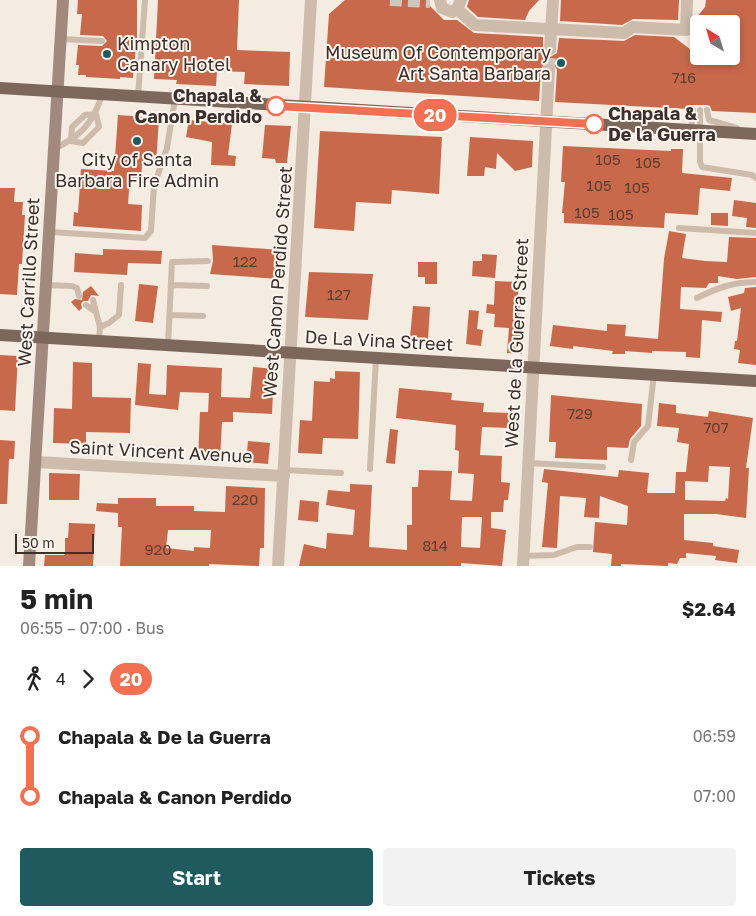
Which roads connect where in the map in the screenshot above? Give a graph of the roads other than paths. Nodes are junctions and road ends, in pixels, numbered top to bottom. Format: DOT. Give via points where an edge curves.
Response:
graph roads {
  1 [pos="63,0"];
  2 [pos="145,0"];
  3 [pos="311,0"];
  4 [pos="553,0"];
  5 [pos="687,0"];
  6 [pos="436,1"];
  7 [pos="459,5"];
  8 [pos="551,29"];
  9 [pos="61,39"];
  10 [pos="102,41"];
  11 [pos="550,50"];
  12 [pos="549,70"];
  13 [pos="0,88"];
  14 [pos="58,92"];
  15 [pos="102,95"];
  16 [pos="138,97"];
  17 [pos="175,99"];
  18 [pos="305,108"];
  19 [pos="546,121"];
  20 [pos="696,130"];
  21 [pos="755,134"];
  22 [pos="54,149"];
  23 [pos="756,178"];
  24 [pos="679,228"];
  25 [pos="50,232"];
  26 [pos="756,233"];
  27 [pos="208,261"];
  28 [pos="756,282"];
  29 [pos="46,285"];
  30 [pos="121,285"];
  31 [pos="171,285"];
  32 [pos="207,286"];
  33 [pos="77,288"];
  34 [pos="85,291"];
  35 [pos="79,296"];
  36 [pos="697,298"];
  37 [pos="93,300"];
  38 [pos="86,305"];
  39 [pos="96,312"];
  40 [pos="170,315"];
  41 [pos="203,316"];
  42 [pos="100,327"];
  43 [pos="0,335"];
  44 [pos="43,337"];
  45 [pos="99,341"];
  46 [pos="168,345"];
  47 [pos="290,354"];
  48 [pos="376,358"];
  49 [pos="533,367"];
  50 [pos="654,374"];
  51 [pos="756,381"];
  52 [pos="631,460"];
  53 [pos="36,462"];
  54 [pos="528,463"];
  55 [pos="602,467"];
  56 [pos="370,469"];
  57 [pos="284,473"];
  58 [pos="341,473"];
  59 [pos="590,547"];
  60 [pos="523,561"];
  61 [pos="29,566"];
  62 [pos="278,566"];
  1 -- 9 [label="main road, West Carrillo Street"];
  2 -- 16 [label="lane"];
  3 -- 18 [label="street, West Canon Perdido Street"];
  4 -- 8 [label="street"];
  5 -- 8 [label="street" via="686,30 633,27 624,33"];
  6 -- 7 [label="street" via="446,11"];
  7 -- 8 [label="street" via="475,24"];
  8 -- 11 [label="street"];
  9 -- 10 [label="lane"];
  9 -- 14 [label="main road, West Carrillo Street"];
  12 -- 19 [label="street, West de la Guerra Street"];
  13 -- 14 [label="main road"];
  14 -- 15 [label="main road"];
  14 -- 22 [label="main road, West Carrillo Street"];
  15 -- 16 [label="main road"];
  15 -- 22 [label="lane" via="90,123 71,141"];
  16 -- 17 [label="main road"];
  17 -- 18 [label="main road"];
  17 -- 25 [label="lane" via="165,156 154,186 151,232 145,238"];
  18 -- 19 [label="main road"];
  18 -- 47 [label="street, West Canon Perdido Street"];
  19 -- 20 [label="main road"];
  19 -- 49 [label="street, West de la Guerra Street"];
  20 -- 21 [label="main road"];
  20 -- 21 [label="lane" via="700,110 709,120"];
  20 -- 23 [label="lane" via="702,167"];
  22 -- 25 [label="main road, West Carrillo Street"];
  24 -- 26 [label="lane"];
  25 -- 29 [label="main road, West Carrillo Street"];
  27 -- 31 [label="lane" via="172,262"];
  28 -- 36 [label="lane" via="723,285"];
  29 -- 33 [label="lane"];
  29 -- 44 [label="main road, West Carrillo Street"];
  30 -- 42 [label="lane" via="119,315"];
  31 -- 32 [label="lane"];
  31 -- 40 [label="lane"];
  33 -- 34 [label="lane"];
  33 -- 35 [label="lane"];
  37 -- 39 [label="lane"];
  38 -- 39 [label="lane"];
  39 -- 42 [label="lane"];
  40 -- 41 [label="lane"];
  40 -- 46 [label="lane"];
  42 -- 45 [label="lane"];
  43 -- 44 [label="main road, De La Vina Street"];
  44 -- 45 [label="main road, De La Vina Street"];
  44 -- 53 [label="main road, West Carrillo Street"];
  45 -- 46 [label="main road, De La Vina Street"];
  46 -- 47 [label="main road, De La Vina Street"];
  47 -- 48 [label="main road, De La Vina Street"];
  47 -- 57 [label="street, West Canon Perdido Street"];
  48 -- 49 [label="main road, De La Vina Street"];
  48 -- 56 [label="lane"];
  49 -- 50 [label="main road, De La Vina Street"];
  49 -- 54 [label="street, West de la Guerra Street"];
  50 -- 51 [label="main road, De La Vina Street"];
  50 -- 52 [label="lane" via="648,426 634,442"];
  53 -- 57 [label="street, Saint Vincent Avenue"];
  53 -- 61 [label="main road, West Carrillo Street"];
  54 -- 55 [label="lane"];
  54 -- 60 [label="street, West de la Guerra Street"];
  57 -- 58 [label="lane"];
  57 -- 62 [label="street, West Canon Perdido Street"];
  59 -- 60 [label="lane" via="577,547"];
}
